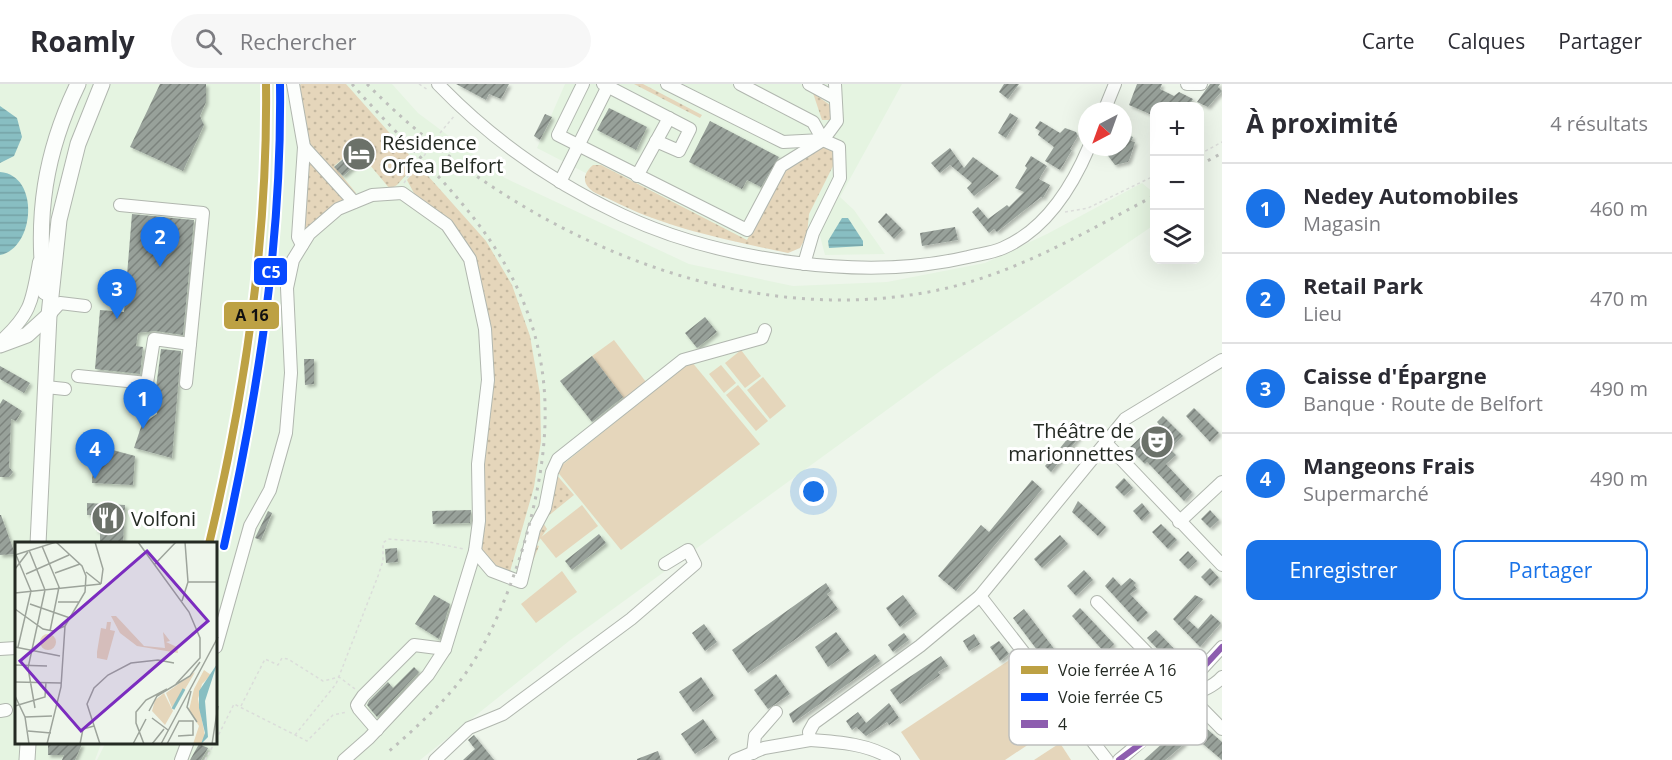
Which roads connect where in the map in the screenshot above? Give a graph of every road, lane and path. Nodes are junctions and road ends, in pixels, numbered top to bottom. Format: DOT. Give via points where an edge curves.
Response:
graph roads {
  1 [pos="78,84"];
  2 [pos="102,84"];
  3 [pos="293,84"];
  4 [pos="438,84"];
  5 [pos="583,84"];
  6 [pos="667,84"];
  7 [pos="740,84"];
  8 [pos="809,84"];
  9 [pos="835,84"];
  10 [pos="1115,84"];
  11 [pos="1187,84"];
  12 [pos="1201,84"];
  13 [pos="607,85"];
  14 [pos="836,98"];
  15 [pos="1108,102"];
  16 [pos="461,107"];
  17 [pos="669,118"];
  18 [pos="440,133"];
  19 [pos="823,140"];
  20 [pos="656,141"];
  21 [pos="1222,142"];
  22 [pos="577,146"];
  23 [pos="304,147"];
  24 [pos="430,147"];
  25 [pos="1204,152"];
  26 [pos="424,156"];
  27 [pos="1084,156"];
  28 [pos="415,166"];
  29 [pos="637,176"];
  30 [pos="1150,178"];
  31 [pos="560,182"];
  32 [pos="402,193"];
  33 [pos="354,202"];
  34 [pos="120,205"];
  35 [pos="1051,211"];
  36 [pos="302,245"];
  37 [pos="40,255"];
  38 [pos="804,264"];
  39 [pos="85,306"];
  40 [pos="49,315"];
  41 [pos="765,330"];
  42 [pos="27,335"];
  43 [pos="0,344"];
  44 [pos="190,344"];
  45 [pos="48,352"];
  46 [pos="1222,360"];
  47 [pos="78,376"];
  48 [pos="186,383"];
  49 [pos="46,387"];
  50 [pos="65,389"];
  51 [pos="1105,442"];
  52 [pos="1222,482"];
  53 [pos="1179,522"];
  54 [pos="38,542"];
  55 [pos="475,551"];
  56 [pos="665,564"];
  57 [pos="1222,565"];
  58 [pos="980,596"];
  59 [pos="1096,602"];
  60 [pos="218,640"];
  61 [pos="1222,647"];
  62 [pos="15,648"];
  63 [pos="0,649"];
  64 [pos="445,649"];
  65 [pos="1021,649"];
  66 [pos="1142,649"];
  67 [pos="1207,663"];
  68 [pos="339,677"];
  69 [pos="1222,677"];
  70 [pos="1207,690"];
  71 [pos="363,696"];
  72 [pos="241,707"];
  73 [pos="776,712"];
  74 [pos="352,713"];
  75 [pos="1207,715"];
  76 [pos="1222,729"];
  77 [pos="377,730"];
  78 [pos="295,735"];
  79 [pos="218,736"];
  80 [pos="810,741"];
  81 [pos="28,745"];
  82 [pos="187,745"];
  83 [pos="213,745"];
  84 [pos="1095,745"];
  85 [pos="1139,745"];
  86 [pos="746,757"];
  87 [pos="27,760"];
  88 [pos="181,760"];
  89 [pos="205,760"];
  90 [pos="344,760"];
  91 [pos="435,760"];
  92 [pos="894,760"];
  93 [pos="1107,760"];
  94 [pos="1119,760"];
  1 -- 37 [label="main road" via="47,172 40,209"];
  2 -- 40 [label="main road" via="78,144 59,220"];
  3 -- 23 [label="street"];
  4 -- 16 [label="street"];
  5 -- 22 [label="street" via="558,135"];
  6 -- 19 [label="street" via="783,142"];
  7 -- 19 [label="street" via="813,122"];
  8 -- 14 [label="street"];
  9 -- 14 [label="street"];
  10 -- 15 [label="street"];
  11 -- 12 [label="street"];
  13 -- 17 [label="street"];
  13 -- 22 [label="street"];
  14 -- 19 [label="street" via="837,121"];
  16 -- 18 [label="path"];
  16 -- 31 [label="street"];
  17 -- 20 [label="street"];
  17 -- 20 [label="street" via="690,129 679,151"];
  19 -- 29 [label="street" via="781,166 747,230"];
  19 -- 38 [label="street" via="839,147 840,178 813,233"];
  20 -- 29 [label="street"];
  21 -- 25 [label="path"];
  22 -- 29 [label="street"];
  22 -- 31 [label="street"];
  23 -- 33 [label="street"];
  23 -- 36 [label="street" via="298,237"];
  24 -- 26 [label="path"];
  27 -- 35 [label="street" via="1059,204"];
  28 -- 32 [label="path" via="405,179"];
  30 -- 35 [label="path" via="1088,208 1053,215"];
  31 -- 38 [label="street" via="624,216 679,237"];
  32 -- 33 [label="street" via="388,192"];
  32 -- 55 [label="street" via="447,225 461,242 470,259 485,329 488,380 478,464"];
  33 -- 36 [label="street" via="338,209"];
  34 -- 44 [label="street" via="203,213"];
  35 -- 38 [label="street" via="1003,248 947,262 880,268"];
  36 -- 60 [label="street" via="293,260 287,288 291,373 286,433 270,490 250,526"];
  37 -- 40 [label="main road"];
  37 -- 43 [label="street" via="32,302 22,322"];
  39 -- 40 [label="street" via="60,303"];
  40 -- 42 [label="main road"];
  40 -- 45 [label="main road"];
  41 -- 55 [label="street" via="756,341 683,360 558,459 521,582 492,571"];
  42 -- 43 [label="main road"];
  42 -- 45 [label="main road"];
  44 -- 47 [label="street" via="154,339 147,383"];
  44 -- 48 [label="street"];
  45 -- 49 [label="main road"];
  46 -- 51 [label="street" via="1125,419"];
  49 -- 50 [label="street"];
  49 -- 54 [label="main road"];
  51 -- 53 [label="street"];
  51 -- 58 [label="street"];
  52 -- 53 [label="street"];
  53 -- 57 [label="street"];
  55 -- 64 [label="street"];
  55 -- 68 [label="path" via="388,538 383,543 378,576"];
  56 -- 91 [label="street" via="688,550 695,564 622,626 503,714 470,728"];
  58 -- 65 [label="street"];
  58 -- 80 [label="street" via="920,646 814,723"];
  59 -- 66 [label="street"];
  61 -- 67 [label="street"];
  62 -- 63 [label="street"];
  64 -- 71 [label="street" via="414,645"];
  64 -- 77 [label="street" via="428,675"];
  68 -- 71 [label="path"];
  68 -- 72 [label="path" via="323,681 288,659 282,658 278,665 265,659"];
  68 -- 78 [label="path"];
  69 -- 70 [label="street"];
  71 -- 77 [label="street" via="357,705"];
  72 -- 78 [label="path"];
  72 -- 79 [label="path" via="234,704"];
  73 -- 86 [label="street" via="755,736"];
  74 -- 78 [label="path" via="333,716 307,741"];
  75 -- 76 [label="street"];
  77 -- 90 [label="street"];
  80 -- 86 [label="street" via="764,748"];
  80 -- 92 [label="street" via="878,750"];
  81 -- 87 [label="main road"];
  82 -- 88 [label="street"];
  83 -- 89 [label="path"];
  84 -- 93 [label="street"];
  85 -- 94 [label="street"];
}
